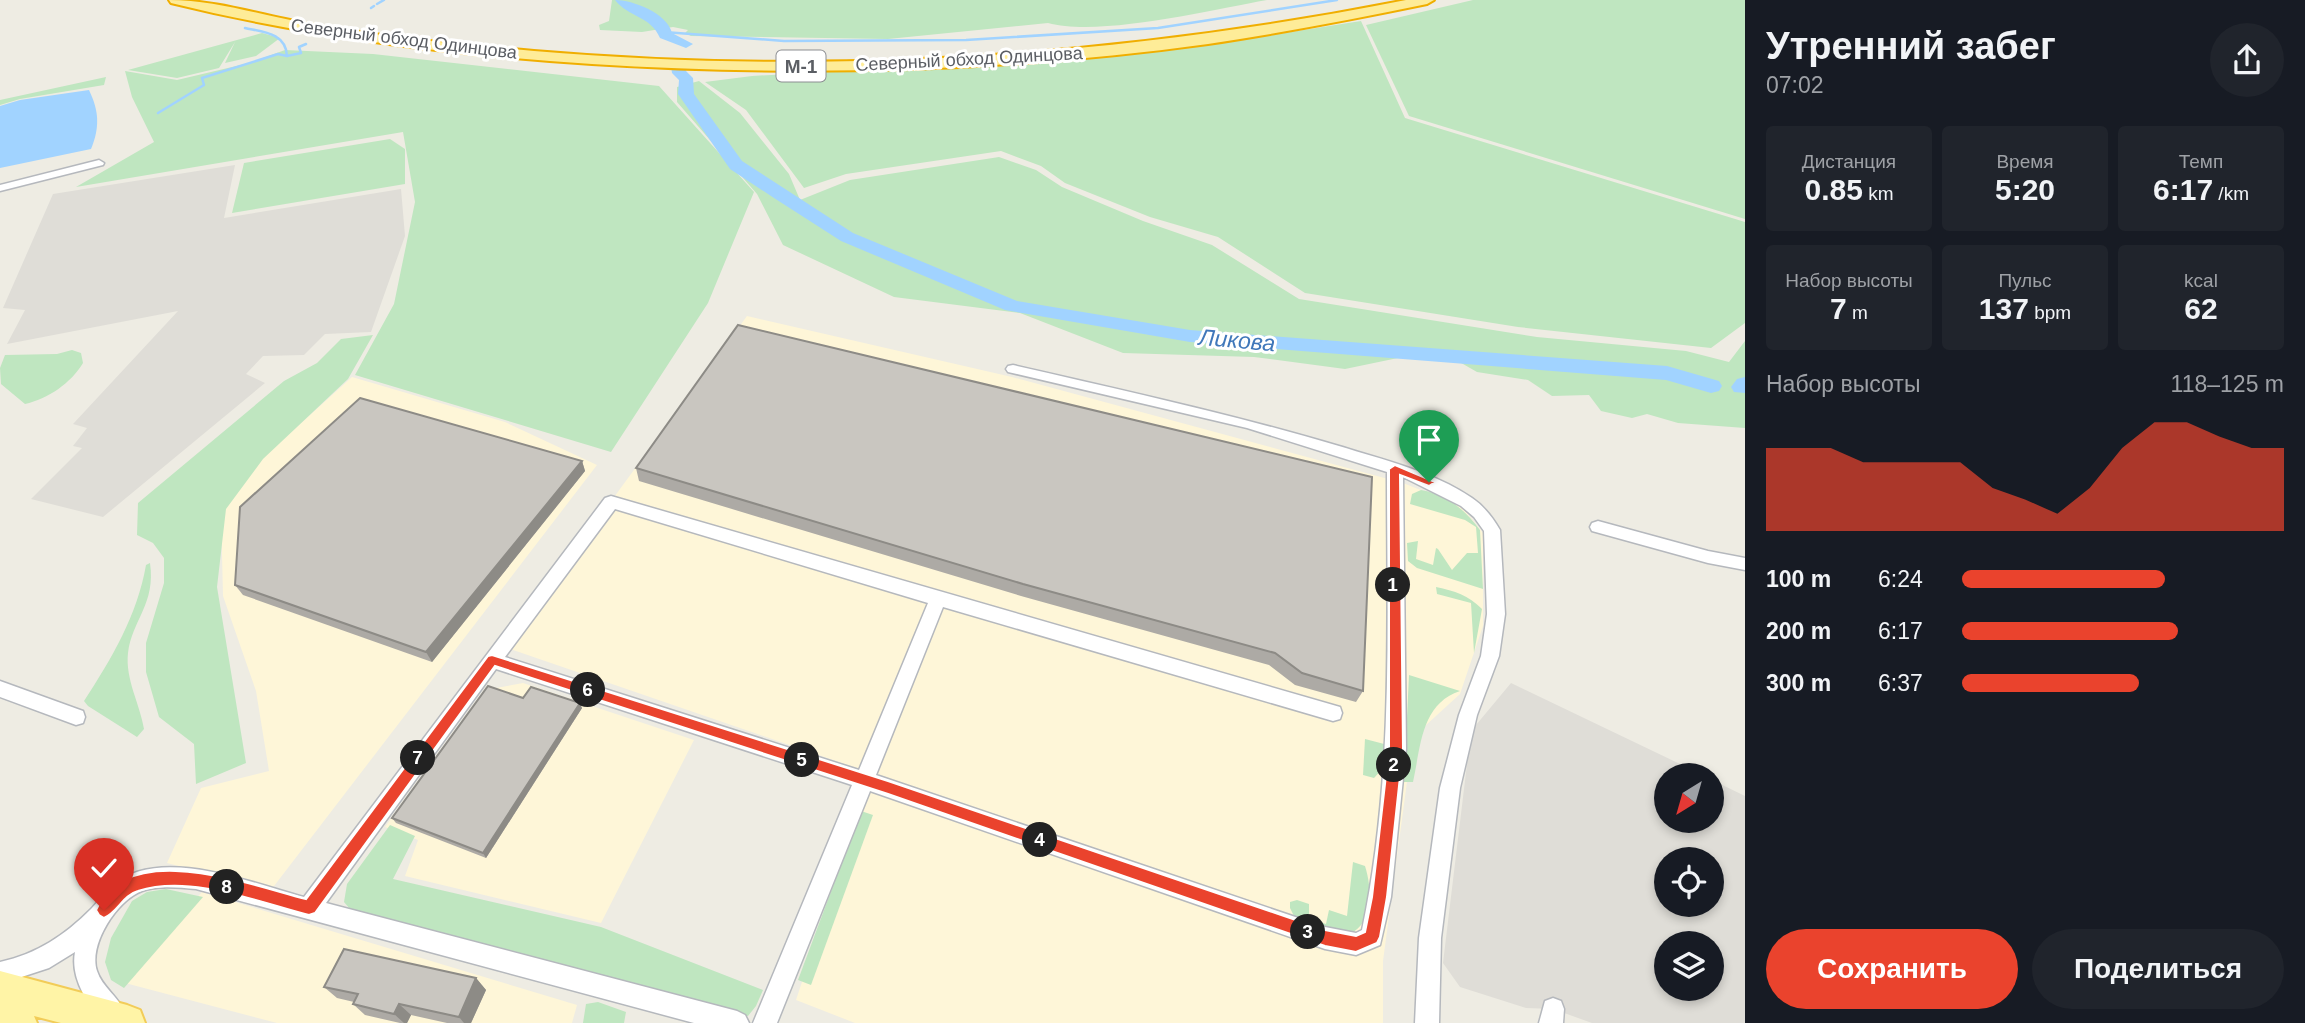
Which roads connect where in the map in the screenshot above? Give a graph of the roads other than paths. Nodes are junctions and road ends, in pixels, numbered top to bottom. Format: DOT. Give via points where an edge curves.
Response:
graph roads {
  1 [pos="176,0"];
  2 [pos="229,0"];
  3 [pos="1369,0"];
  4 [pos="1427,0"];
  5 [pos="99,163"];
  6 [pos="0,187"];
  7 [pos="1013,369"];
  8 [pos="1395,469"];
  9 [pos="1598,527"];
  10 [pos="1745,564"];
  11 [pos="938,599"];
  12 [pos="492,660"];
  13 [pos="0,689"];
  14 [pos="1333,713"];
  15 [pos="76,717"];
  16 [pos="862,779"];
  17 [pos="309,908"];
  18 [pos="98,918"];
  19 [pos="0,973"];
  20 [pos="0,989"];
  21 [pos="0,1018"];
  22 [pos="125,1022"];
  23 [pos="19,1023"];
  24 [pos="737,1023"];
  25 [pos="765,1023"];
  26 [pos="1427,1023"];
  1 -- 4 [label="highway, Северный обход Одинцова / М-1" via="305,27 425,45 610,61 782,66 957,62 1161,46 1302,26"];
  2 -- 3 [label="highway, Северный обход Одинцова / М-1" via="374,27 508,42 784,54 1064,44 1227,26"];
  5 -- 6 [label="street"];
  7 -- 8 [label="street" via="1249,424"];
  8 -- 16 [label="street" via="1396,749 1372,937 1356,944 1325,938"];
  8 -- 26 [label="street" via="1440,486 1480,513 1492,530 1495,575 1490,656 1468,715 1450,788 1430,938"];
  9 -- 10 [label="street"];
  11 -- 12 [label="street" via="611,502"];
  11 -- 14 [label="street"];
  11 -- 16 [label="street"];
  12 -- 16 [label="street"];
  12 -- 17 [label="street"];
  13 -- 15 [label="street"];
  16 -- 25 [label="street"];
  17 -- 18 [label="street" via="196,879 167,877 133,884"];
  17 -- 24 [label="street"];
  18 -- 19 [label="street" via="43,961"];
  18 -- 22 [label="street" via="85,949 85,976"];
  20 -- 22 [label="main road"];
  21 -- 23 [label="main road"];
}
